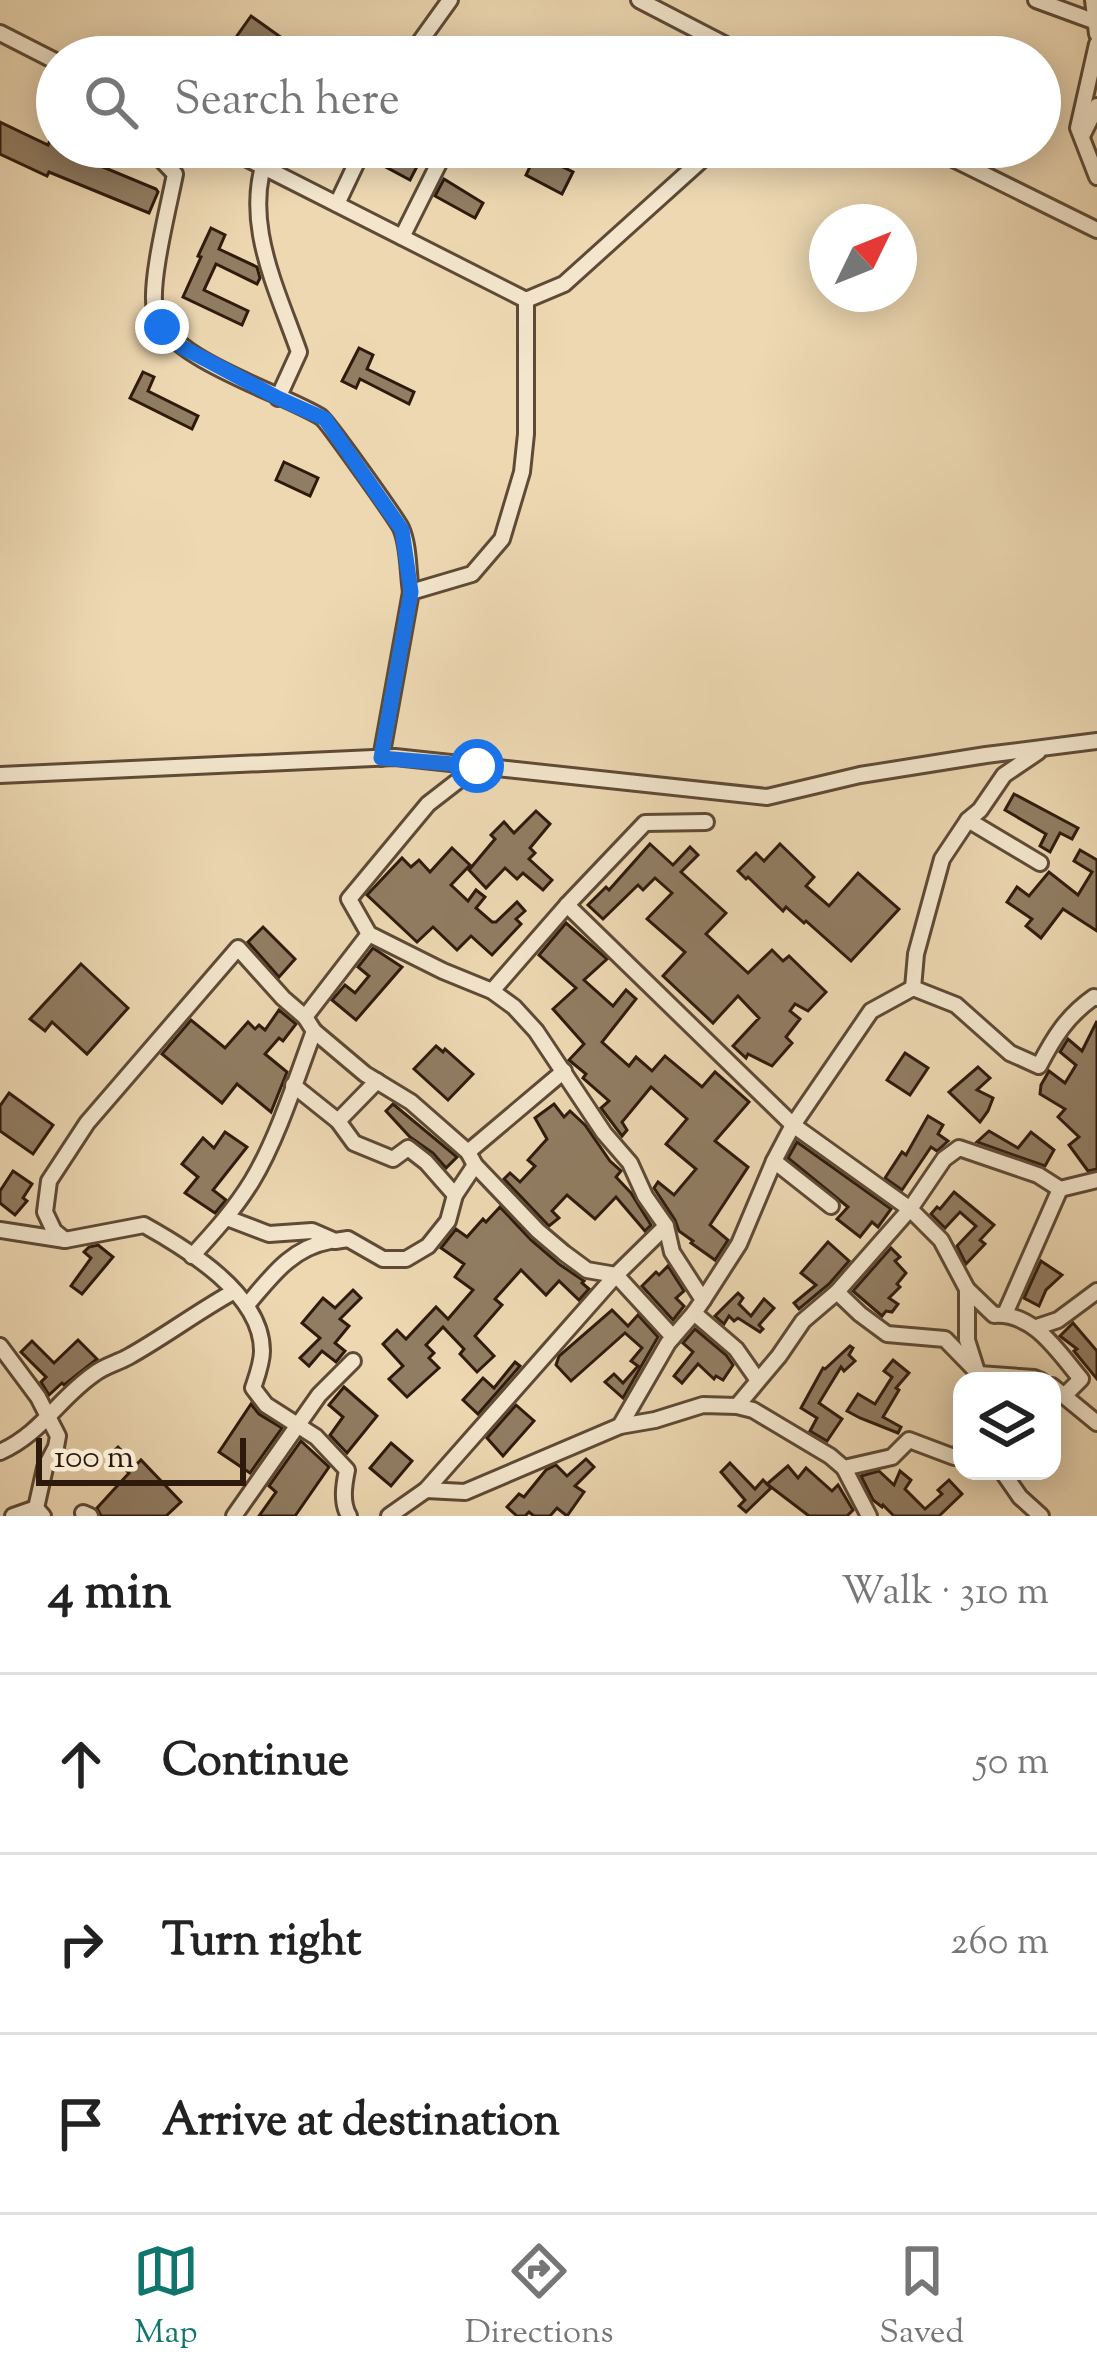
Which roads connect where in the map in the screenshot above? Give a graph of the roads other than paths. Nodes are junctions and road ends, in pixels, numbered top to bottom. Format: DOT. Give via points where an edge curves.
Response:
graph roads {
  1 [pos="450,0"];
  2 [pos="639,0"];
  3 [pos="1036,0"];
  4 [pos="1093,0"];
  5 [pos="1096,22"];
  6 [pos="0,33"];
  7 [pos="1097,34"];
  8 [pos="424,36"];
  9 [pos="708,36"];
  10 [pos="1097,44"];
  11 [pos="36,51"];
  12 [pos="1097,106"];
  13 [pos="1081,137"];
  14 [pos="169,168"];
  15 [pos="261,168"];
  16 [pos="265,168"];
  17 [pos="354,168"];
  18 [pos="436,168"];
  19 [pos="693,168"];
  20 [pos="972,168"];
  21 [pos="1097,177"];
  22 [pos="337,204"];
  23 [pos="1097,230"];
  24 [pos="402,237"];
  25 [pos="526,300"];
  26 [pos="278,398"];
  27 [pos="411,592"];
  28 [pos="1097,741"];
  29 [pos="1043,750"];
  30 [pos="381,758"];
  31 [pos="477,766"];
  32 [pos="0,775"];
  33 [pos="968,820"];
  34 [pos="706,822"];
  35 [pos="1040,862"];
  36 [pos="567,904"];
  37 [pos="369,934"];
  38 [pos="914,988"];
  39 [pos="492,991"];
  40 [pos="1097,998"];
  41 [pos="310,1024"];
  42 [pos="564,1071"];
  43 [pos="377,1081"];
  44 [pos="293,1085"];
  45 [pos="338,1121"];
  46 [pos="794,1125"];
  47 [pos="472,1159"];
  48 [pos="774,1161"];
  49 [pos="1097,1180"];
  50 [pos="1060,1189"];
  51 [pos="455,1195"];
  52 [pos="831,1206"];
  53 [pos="910,1209"];
  54 [pos="227,1218"];
  55 [pos="666,1226"];
  56 [pos="0,1230"];
  57 [pos="64,1240"];
  58 [pos="335,1241"];
  59 [pos="192,1256"];
  60 [pos="616,1275"];
  61 [pos="967,1289"];
  62 [pos="233,1292"];
  63 [pos="838,1292"];
  64 [pos="1097,1292"];
  65 [pos="248,1305"];
  66 [pos="699,1307"];
  67 [pos="1005,1314"];
  68 [pos="1036,1327"];
  69 [pos="673,1336"];
  70 [pos="0,1346"];
  71 [pos="353,1361"];
  72 [pos="1097,1365"];
  73 [pos="975,1372"];
  74 [pos="977,1372"];
  75 [pos="757,1379"];
  76 [pos="1082,1379"];
  77 [pos="1061,1390"];
  78 [pos="1061,1393"];
  79 [pos="737,1406"];
  80 [pos="50,1416"];
  81 [pos="1097,1423"];
  82 [pos="300,1425"];
  83 [pos="620,1426"];
  84 [pos="0,1452"];
  85 [pos="953,1457"];
  86 [pos="844,1468"];
  87 [pos="1008,1480"];
  88 [pos="426,1490"];
  89 [pos="40,1512"];
  90 [pos="14,1516"];
  91 [pos="234,1516"];
  92 [pos="349,1516"];
  93 [pos="389,1516"];
  94 [pos="869,1516"];
  95 [pos="1041,1516"];
  1 -- 8 [label="street"];
  2 -- 9 [label="street"];
  3 -- 5 [label="street"];
  4 -- 5 [label="street"];
  5 -- 7 [label="street"];
  6 -- 11 [label="street"];
  10 -- 13 [label="street"];
  12 -- 13 [label="street"];
  13 -- 21 [label="street"];
  14 -- 26 [label="street" via="175,174 155,281 162,327 182,347"];
  15 -- 26 [label="street" via="263,251 299,352"];
  16 -- 22 [label="street"];
  17 -- 22 [label="street"];
  18 -- 24 [label="street"];
  19 -- 25 [label="street" via="564,284"];
  20 -- 23 [label="street"];
  22 -- 24 [label="street"];
  24 -- 25 [label="street"];
  25 -- 27 [label="street" via="526,434 502,539 472,574"];
  26 -- 27 [label="street" via="325,419 402,530"];
  27 -- 30 [label="street"];
  28 -- 29 [label="street"];
  29 -- 31 [label="street" via="767,796"];
  29 -- 33 [label="street" via="1004,775"];
  30 -- 31 [label="street"];
  30 -- 32 [label="street"];
  31 -- 37 [label="street" via="428,803 349,899"];
  33 -- 35 [label="street"];
  33 -- 38 [label="street" via="942,859"];
  34 -- 36 [label="street" via="645,824"];
  36 -- 39 [label="street"];
  36 -- 46 [label="street"];
  37 -- 39 [label="street"];
  37 -- 41 [label="street"];
  38 -- 40 [label="street" via="956,1005 1010,1054 1039,1066 1060,1027"];
  38 -- 46 [label="street" via="871,1011"];
  39 -- 42 [label="street" via="536,1030"];
  41 -- 43 [label="street"];
  41 -- 44 [label="street"];
  41 -- 57 [label="street" via="238,948 87,1123 49,1181 45,1212"];
  42 -- 47 [label="street"];
  42 -- 55 [label="street"];
  43 -- 45 [label="street"];
  43 -- 47 [label="street"];
  44 -- 45 [label="street"];
  44 -- 54 [label="street" via="260,1166"];
  45 -- 51 [label="street" via="354,1143 393,1160 408,1148"];
  46 -- 48 [label="street"];
  46 -- 53 [label="street"];
  47 -- 51 [label="street"];
  47 -- 60 [label="street" via="564,1252 587,1270"];
  48 -- 52 [label="street"];
  48 -- 66 [label="street" via="739,1244"];
  49 -- 50 [label="street"];
  50 -- 53 [label="street" via="959,1148"];
  50 -- 67 [label="street"];
  51 -- 58 [label="street" via="448,1221 406,1259"];
  53 -- 61 [label="street" via="940,1240"];
  53 -- 63 [label="street"];
  54 -- 58 [label="street" via="269,1234 312,1231"];
  54 -- 59 [label="street"];
  55 -- 60 [label="street"];
  55 -- 66 [label="street"];
  56 -- 57 [label="street"];
  57 -- 59 [label="street" via="143,1225"];
  58 -- 65 [label="street" via="286,1261"];
  59 -- 62 [label="street"];
  60 -- 69 [label="street"];
  60 -- 88 [label="street"];
  61 -- 67 [label="street" via="994,1315"];
  61 -- 74 [label="street" via="967,1340"];
  62 -- 65 [label="street"];
  62 -- 80 [label="street" via="92,1375"];
  63 -- 73 [label="street" via="887,1334 945,1339"];
  63 -- 75 [label="street"];
  64 -- 68 [label="street"];
  65 -- 82 [label="street" via="263,1357 254,1388"];
  66 -- 69 [label="street"];
  66 -- 75 [label="street"];
  67 -- 68 [label="street"];
  68 -- 76 [label="street"];
  69 -- 83 [label="street"];
  70 -- 80 [label="street"];
  71 -- 82 [label="street"];
  72 -- 76 [label="street"];
  75 -- 79 [label="street"];
  76 -- 77 [label="street"];
  78 -- 81 [label="street"];
  79 -- 83 [label="street"];
  79 -- 86 [label="street"];
  80 -- 84 [label="street"];
  80 -- 89 [label="street" via="58,1436"];
  82 -- 91 [label="street"];
  82 -- 92 [label="street" via="347,1470"];
  83 -- 88 [label="street" via="465,1492"];
  85 -- 86 [label="street" via="909,1440 892,1457"];
  86 -- 94 [label="street"];
  87 -- 95 [label="street"];
  88 -- 93 [label="street"];
  89 -- 90 [label="street"];
}
